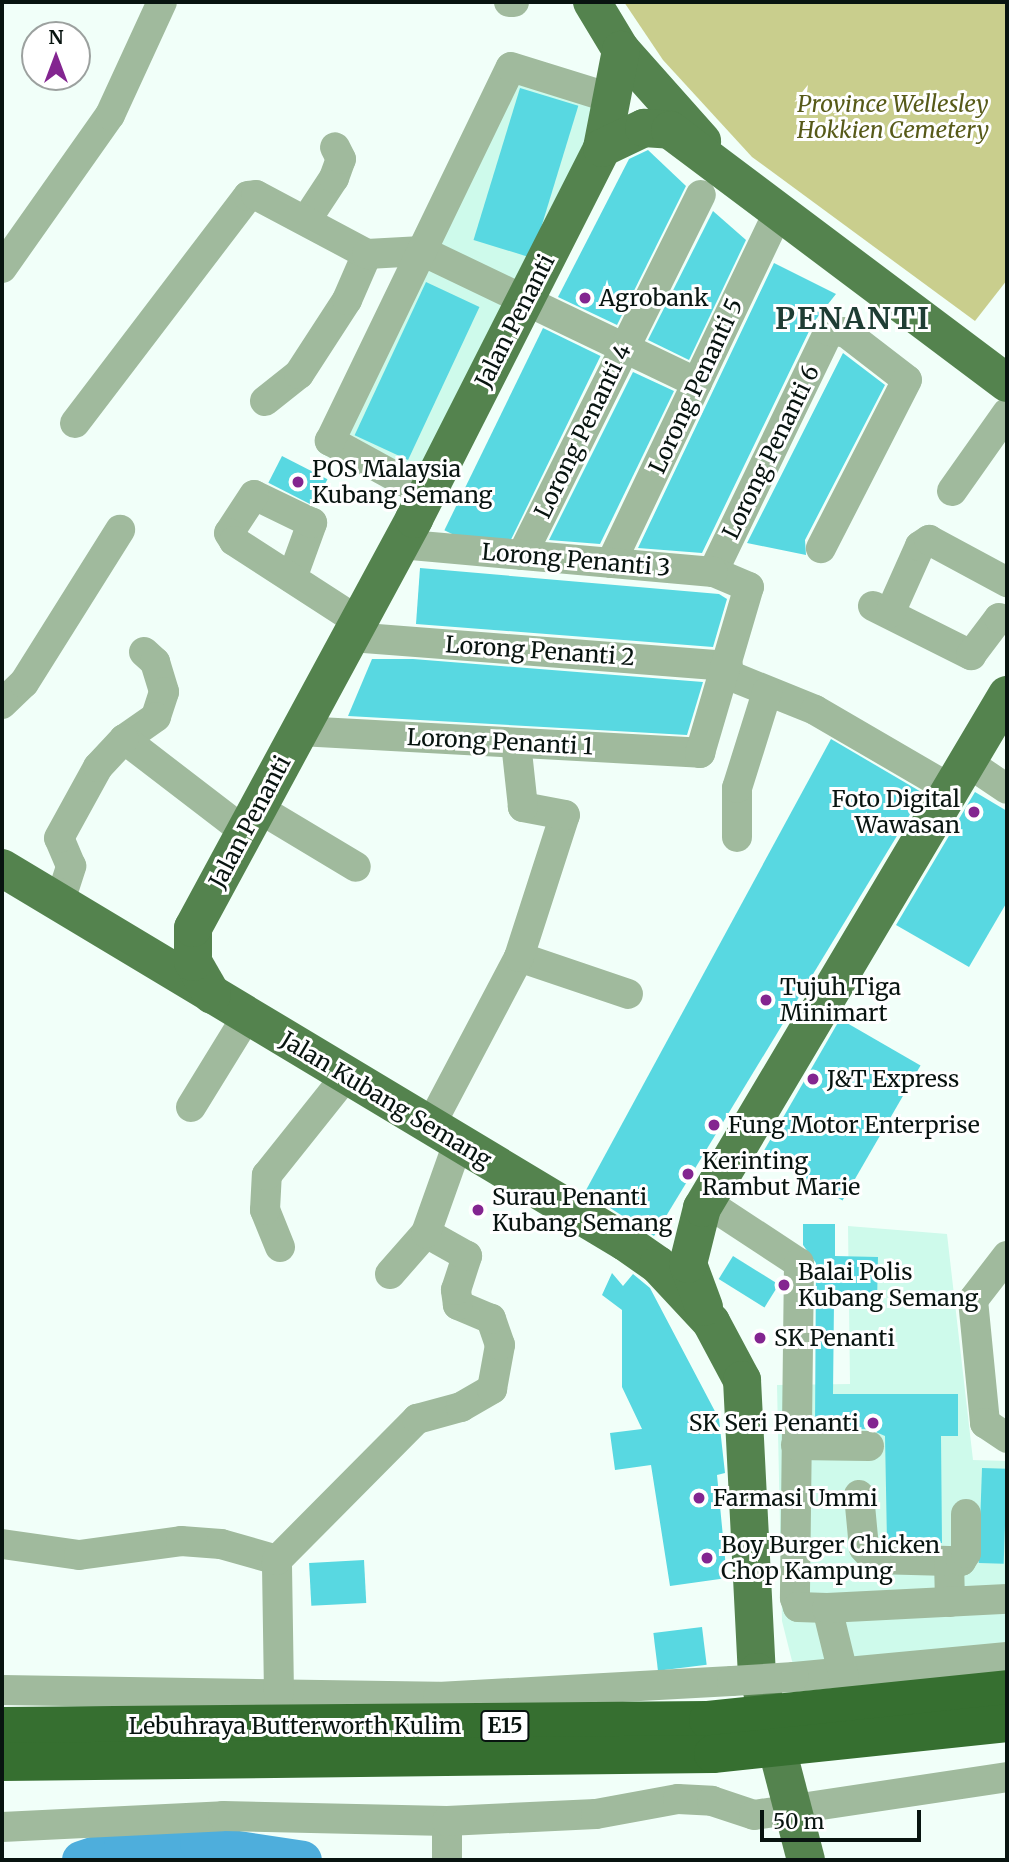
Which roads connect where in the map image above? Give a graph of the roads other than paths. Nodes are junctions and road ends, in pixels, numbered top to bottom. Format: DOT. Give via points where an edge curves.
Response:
graph roads {
  1 [pos="162,2"];
  2 [pos="509,2"];
  3 [pos="514,2"];
  4 [pos="592,2"];
  5 [pos="621,50"];
  6 [pos="614,99"];
  7 [pos="335,147"];
  8 [pos="602,148"];
  9 [pos="722,164"];
  10 [pos="701,195"];
  11 [pos="780,209"];
  12 [pos="307,219"];
  13 [pos="422,251"];
  14 [pos="368,254"];
  15 [pos="2,268"];
  16 [pos="525,300"];
  17 [pos="625,348"];
  18 [pos="697,383"];
  19 [pos="1007,383"];
  20 [pos="265,401"];
  21 [pos="1007,413"];
  22 [pos="75,424"];
  23 [pos="952,491"];
  24 [pos="427,494"];
  25 [pos="120,530"];
  26 [pos="400,544"];
  27 [pos="821,548"];
  28 [pos="522,555"];
  29 [pos="611,563"];
  30 [pos="713,572"];
  31 [pos="292,578"];
  32 [pos="1007,582"];
  33 [pos="1005,614"];
  34 [pos="355,629"];
  35 [pos="144,652"];
  36 [pos="727,670"];
  37 [pos="767,692"];
  38 [pos="1007,695"];
  39 [pos="2,704"];
  40 [pos="300,731"];
  41 [pos="124,739"];
  42 [pos="516,743"];
  43 [pos="959,775"];
  44 [pos="1007,789"];
  45 [pos="251,820"];
  46 [pos="737,837"];
  47 [pos="356,866"];
  48 [pos="2,868"];
  49 [pos="59,904"];
  50 [pos="193,928"];
  51 [pos="119,939"];
  52 [pos="519,957"];
  53 [pos="628,994"];
  54 [pos="212,995"];
  55 [pos="247,1016"];
  56 [pos="346,1076"];
  57 [pos="191,1107"];
  58 [pos="444,1134"];
  59 [pos="704,1205"];
  60 [pos="426,1233"];
  61 [pos="625,1242"];
  62 [pos="280,1247"];
  63 [pos="1007,1256"];
  64 [pos="390,1274"];
  65 [pos="711,1322"];
  66 [pos="1007,1438"];
  67 [pos="796,1446"];
  68 [pos="869,1446"];
  69 [pos="859,1495"];
  70 [pos="966,1514"];
  71 [pos="2,1544"];
  72 [pos="276,1560"];
  73 [pos="949,1561"];
  74 [pos="795,1598"];
  75 [pos="753,1599"];
  76 [pos="1007,1599"];
  77 [pos="950,1602"];
  78 [pos="827,1608"];
  79 [pos="1007,1657"];
  80 [pos="844,1677"];
  81 [pos="1007,1689"];
  82 [pos="2,1690"];
  83 [pos="279,1693"];
  84 [pos="1007,1723"];
  85 [pos="2,1726"];
  86 [pos="2,1762"];
  87 [pos="1007,1777"];
  88 [pos="792,1818"];
  89 [pos="2,1827"];
  90 [pos="447,1842"];
  91 [pos="806,1860"];
  1 -- 15 [label="street" via="110,115"];
  2 -- 3 [label="street"];
  4 -- 5 [label="main road"];
  5 -- 6 [label="main road, Jalan Penanti"];
  5 -- 9 [label="main road"];
  6 -- 8 [label="main road, Jalan Penanti"];
  6 -- 13 [label="street" via="510,66"];
  7 -- 12 [label="street" via="341,159 334,178"];
  8 -- 9 [label="main road" via="644,128 670,130"];
  8 -- 16 [label="main road, Jalan Penanti"];
  9 -- 11 [label="main road"];
  10 -- 17 [label="street, Lorong Penanti 4"];
  11 -- 18 [label="street, Lorong Penanti 5"];
  11 -- 19 [label="main road"];
  12 -- 14 [label="street"];
  12 -- 22 [label="street" via="248,196"];
  13 -- 14 [label="street"];
  13 -- 16 [label="street"];
  13 -- 24 [label="street" via="330,441"];
  14 -- 20 [label="street" via="347,300 299,374"];
  16 -- 17 [label="street"];
  16 -- 24 [label="main road, Jalan Penanti"];
  17 -- 18 [label="street"];
  17 -- 28 [label="street, Lorong Penanti 4"];
  18 -- 29 [label="street, Lorong Penanti 5"];
  21 -- 23 [label="street"];
  24 -- 26 [label="main road, Jalan Penanti"];
  25 -- 39 [label="street" via="24,683"];
  26 -- 28 [label="street, Lorong Penanti 3"];
  26 -- 34 [label="main road, Jalan Penanti"];
  27 -- 30 [label="street, Lorong Penanti 6" via="907,380 845,332 829,331"];
  28 -- 29 [label="street, Lorong Penanti 3"];
  29 -- 30 [label="street, Lorong Penanti 3"];
  30 -- 36 [label="street, Lorong Penanti 3" via="749,587"];
  31 -- 34 [label="street"];
  32 -- 33 [label="street" via="929,540 920,545 882,610 971,656"];
  34 -- 36 [label="street, Lorong Penanti 2"];
  34 -- 40 [label="main road, Jalan Penanti"];
  35 -- 41 [label="street" via="155,662 164,692 156,717"];
  36 -- 37 [label="street, Lorong Penanti 2"];
  36 -- 42 [label="street, Lorong Penanti 1" via="700,753"];
  37 -- 43 [label="street, Lorong Penanti 2"];
  37 -- 46 [label="street" via="737,788"];
  38 -- 43 [label="main road"];
  40 -- 42 [label="street, Lorong Penanti 1"];
  40 -- 45 [label="main road, Jalan Penanti"];
  41 -- 45 [label="street"];
  41 -- 49 [label="street" via="98,767 59,838 72,866"];
  42 -- 52 [label="street" via="523,807 565,815"];
  43 -- 44 [label="street, Lorong Penanti 2"];
  43 -- 59 [label="main road"];
  45 -- 47 [label="street"];
  45 -- 50 [label="main road, Jalan Penanti"];
  48 -- 49 [label="main road, Jalan Kubang Semang"];
  49 -- 51 [label="main road, Jalan Kubang Semang"];
  50 -- 51 [label="main road" via="147,945"];
  50 -- 54 [label="main road" via="193,962"];
  51 -- 54 [label="main road, Jalan Kubang Semang"];
  52 -- 53 [label="street"];
  52 -- 58 [label="street"];
  54 -- 55 [label="main road, Jalan Kubang Semang"];
  55 -- 56 [label="main road, Jalan Kubang Semang"];
  55 -- 57 [label="street"];
  56 -- 58 [label="main road, Jalan Kubang Semang"];
  56 -- 62 [label="street" via="267,1175 265,1210"];
  58 -- 60 [label="street"];
  58 -- 61 [label="main road, Jalan Kubang Semang"];
  59 -- 61 [label="main road" via="649,1242"];
  59 -- 65 [label="main road" via="688,1264"];
  59 -- 67 [label="street" via="799,1263"];
  60 -- 64 [label="street"];
  60 -- 72 [label="street" via="467,1256 456,1290 458,1305 491,1320 500,1345 492,1389 461,1407 417,1419"];
  61 -- 65 [label="main road, Jalan Kubang Semang" via="658,1265"];
  63 -- 66 [label="street" via="973,1300 985,1423"];
  65 -- 75 [label="main road, Jalan Kubang Semang" via="742,1380 749,1422"];
  67 -- 68 [label="street"];
  67 -- 74 [label="street"];
  69 -- 73 [label="street" via="864,1548 874,1559"];
  70 -- 73 [label="street" via="966,1553 961,1561"];
  71 -- 72 [label="street" via="79,1555 181,1541 220,1544"];
  72 -- 83 [label="street"];
  73 -- 77 [label="street"];
  74 -- 75 [label="street"];
  74 -- 78 [label="street" via="798,1607"];
  75 -- 88 [label="main road, Jalan Kubang Semang" via="757,1672"];
  76 -- 77 [label="street"];
  77 -- 78 [label="street"];
  78 -- 80 [label="street"];
  79 -- 80 [label="street"];
  80 -- 83 [label="street, bridge" via="438,1697"];
  81 -- 85 [label="highway, Lebuhraya Butterworth Kulim / E15, bridge" via="708,1720"];
  82 -- 83 [label="street"];
  84 -- 86 [label="highway, Lebuhraya Butterworth Kulim / E15, bridge" via="713,1754"];
  87 -- 88 [label="street"];
  88 -- 90 [label="street" via="754,1815 712,1801 678,1799"];
  88 -- 91 [label="main road, Jalan Kubang Semang"];
  89 -- 90 [label="street" via="223,1816"];
}
